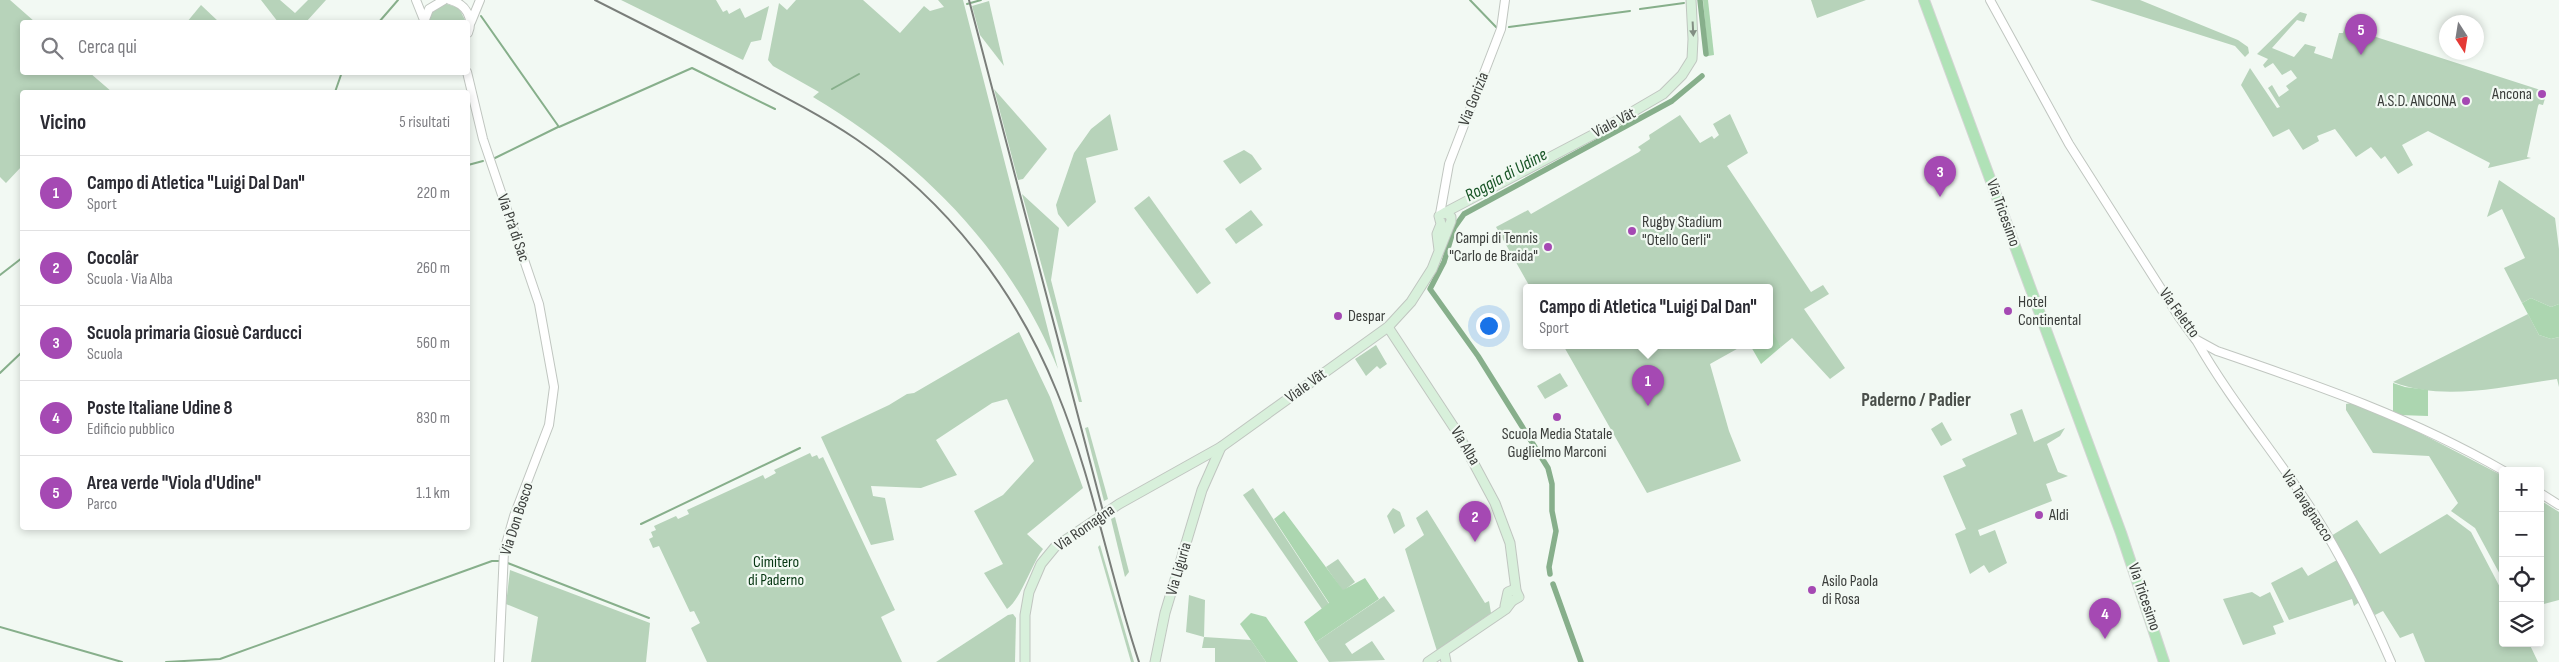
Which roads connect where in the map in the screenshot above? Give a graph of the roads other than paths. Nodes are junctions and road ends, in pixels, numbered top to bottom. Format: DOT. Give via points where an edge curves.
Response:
graph roads {
  1 [pos="416,0"];
  2 [pos="444,0"];
  3 [pos="452,0"];
  4 [pos="480,0"];
  5 [pos="1505,0"];
  6 [pos="1691,0"];
  7 [pos="1924,0"];
  8 [pos="1990,0"];
  9 [pos="423,20"];
  10 [pos="425,20"];
  11 [pos="470,20"];
  12 [pos="470,24"];
  13 [pos="467,75"];
  14 [pos="1445,217"];
  15 [pos="1388,327"];
  16 [pos="2195,338"];
  17 [pos="2217,350"];
  18 [pos="2209,360"];
  19 [pos="553,379"];
  20 [pos="1221,447"];
  21 [pos="1191,463"];
  22 [pos="2499,468"];
  23 [pos="1207,477"];
  24 [pos="2544,496"];
  25 [pos="2559,505"];
  26 [pos="2162,651"];
  27 [pos="1444,652"];
  28 [pos="498,662"];
  29 [pos="1024,662"];
  30 [pos="1155,662"];
  31 [pos="1428,662"];
  32 [pos="1446,662"];
  33 [pos="2164,662"];
  34 [pos="2170,662"];
  35 [pos="2391,662"];
  1 -- 9 [label="street"];
  2 -- 10 [label="street" via="428,9"];
  3 -- 11 [label="street" via="464,7"];
  4 -- 12 [label="street"];
  5 -- 14 [label="street, Via Gorizia" via="1501,29 1451,157 1443,199"];
  6 -- 14 [label="main road, Viale Vât, one-way" via="1692,59 1677,81 1647,105 1471,198"];
  7 -- 26 [label="main road, Via Tricesimo"];
  8 -- 16 [label="street, Via Feletto" via="2069,144"];
  13 -- 19 [label="street, Via Prà di Sac" via="483,139 539,304"];
  14 -- 15 [label="main road, Viale Vât" via="1432,269 1402,313"];
  15 -- 20 [label="main road, Viale Vât"];
  15 -- 27 [label="main road, Via Alba" via="1478,469 1506,530 1513,556 1512,595 1503,611"];
  16 -- 17 [label="street, Via Feletto"];
  16 -- 18 [label="street, Via Tavagnacco"];
  17 -- 18 [label="street"];
  17 -- 22 [label="street, Via Feletto" via="2388,412 2445,438"];
  18 -- 35 [label="street, Via Tavagnacco" via="2312,510 2360,592"];
  19 -- 28 [label="street, Via Don Bosco" via="549,425 514,516 504,555"];
  20 -- 21 [label="main road, Via Romagna"];
  20 -- 23 [label="main road, Via Liguria"];
  21 -- 23 [label="main road" via="1201,468"];
  21 -- 29 [label="main road, Via Romagna" via="1080,528 1047,555 1029,592"];
  23 -- 30 [label="main road, Via Liguria"];
  24 -- 25 [label="street"];
  26 -- 33 [label="main road, Via Tricesimo"];
  26 -- 34 [label="main road, Via Tricesimo"];
  27 -- 31 [label="main road"];
  27 -- 32 [label="main road"];
}
